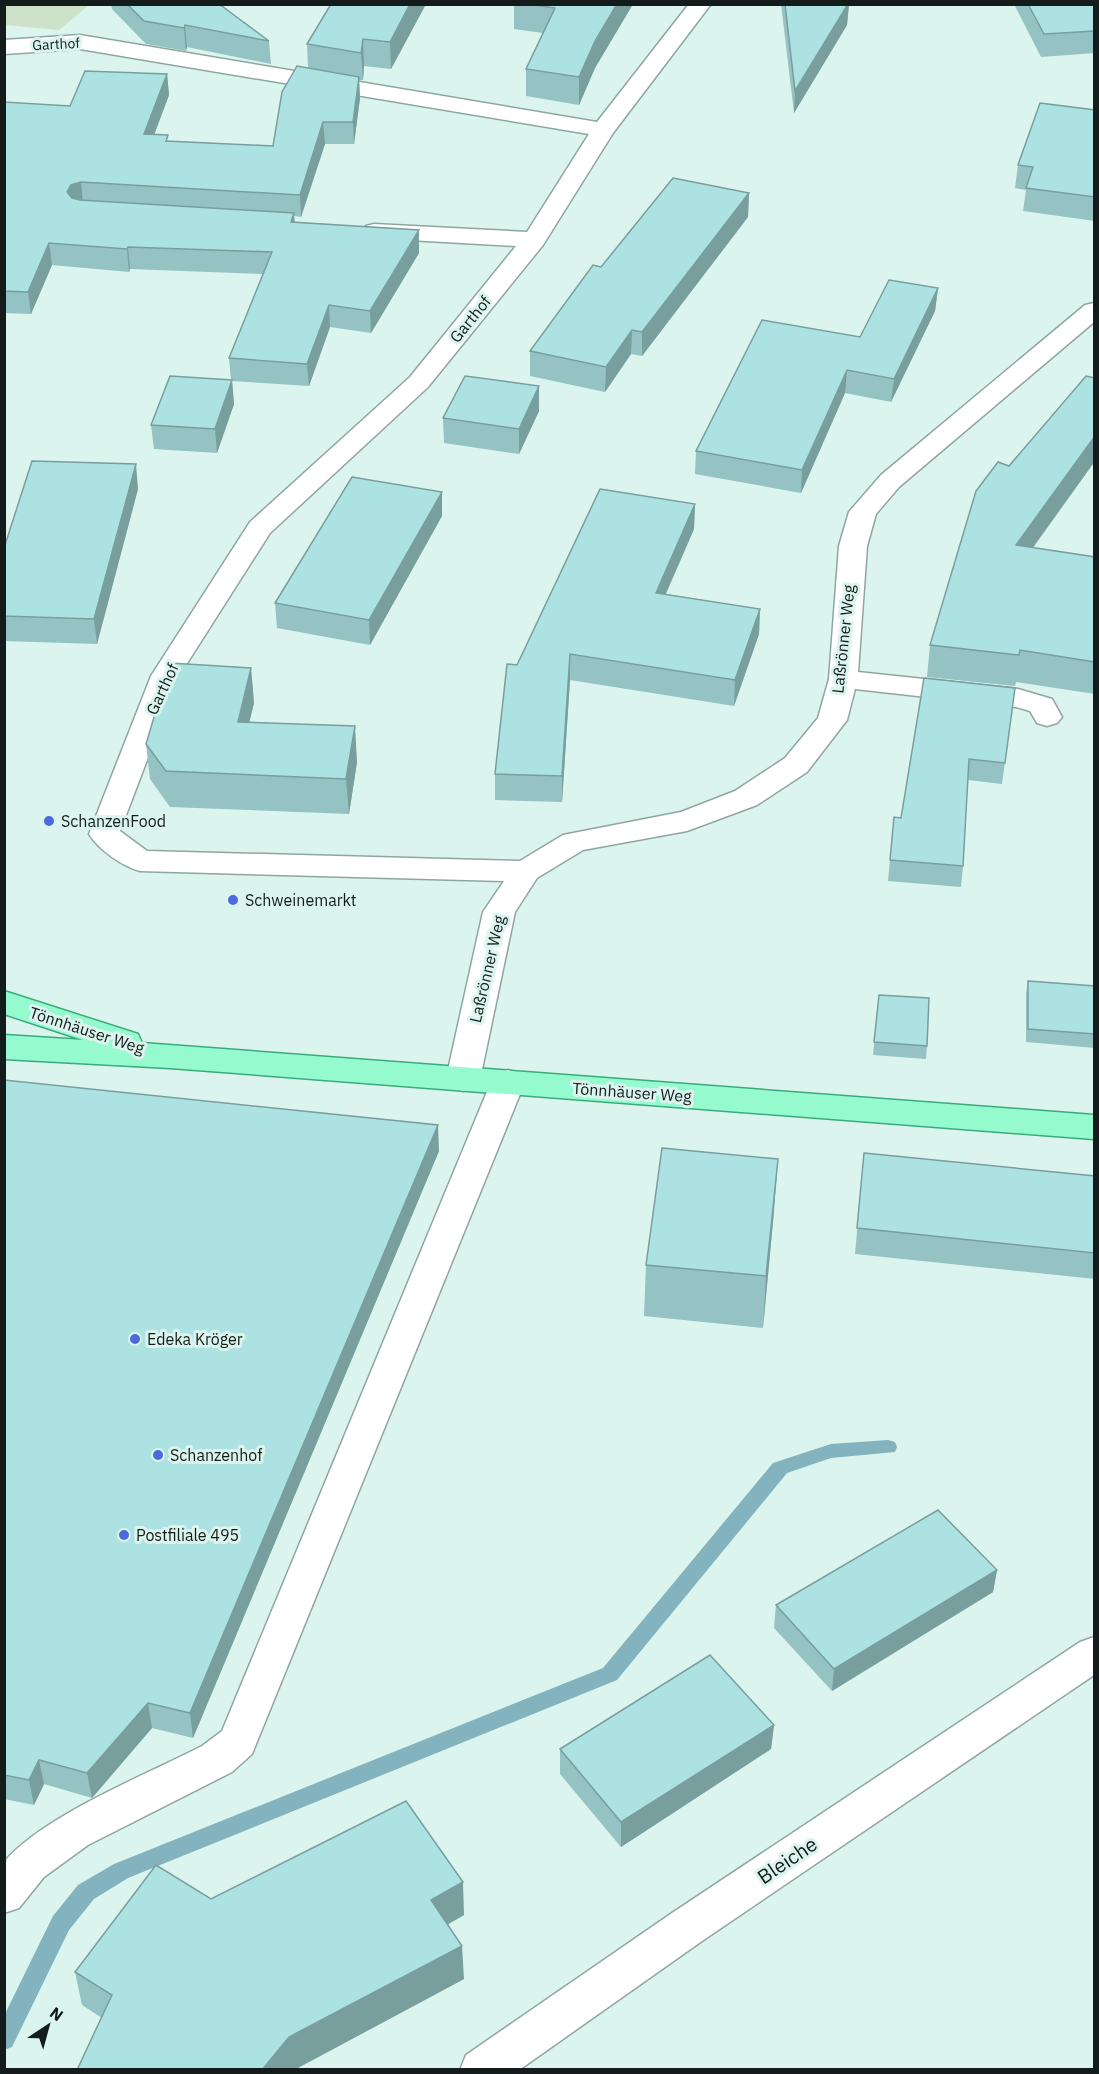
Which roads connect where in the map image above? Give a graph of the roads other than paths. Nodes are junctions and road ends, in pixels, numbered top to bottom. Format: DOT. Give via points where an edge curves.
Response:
graph roads {
  1 [pos="700,4"];
  2 [pos="4,47"];
  3 [pos="603,130"];
  4 [pos="356,230"];
  5 [pos="534,240"];
  6 [pos="1095,310"];
  7 [pos="843,679"];
  8 [pos="1047,717"];
  9 [pos="526,871"];
  10 [pos="4,1002"];
  11 [pos="4,1047"];
  12 [pos="170,1056"];
  13 [pos="463,1079"];
  14 [pos="508,1082"];
  15 [pos="1095,1127"];
  16 [pos="1095,1654"];
  17 [pos="4,1894"];
  18 [pos="482,2070"];
  1 -- 3 [label="street, Garthof"];
  2 -- 3 [label="street, Garthof" via="80,42"];
  3 -- 5 [label="street, Garthof"];
  4 -- 5 [label="street"];
  5 -- 9 [label="street, Garthof" via="419,382 261,528 165,676 104,834 140,861"];
  6 -- 7 [label="street, Laßrönner Weg" via="890,481 863,512 853,546"];
  7 -- 8 [label="street" via="1018,698 1042,705"];
  7 -- 9 [label="street, Laßrönner Weg" via="832,720 803,756 746,798 687,820 574,842"];
  9 -- 13 [label="street, Laßrönner Weg" via="499,912"];
  10 -- 12 [label="main road, Tönnhäuser Weg"];
  11 -- 12 [label="main road, Tönnhäuser Weg"];
  12 -- 13 [label="main road, Tönnhäuser Weg"];
  13 -- 14 [label="main road, Tönnhäuser Weg"];
  14 -- 15 [label="main road, Tönnhäuser Weg"];
  14 -- 17 [label="street" via="238,1742 217,1759 73,1832 28,1864"];
  16 -- 18 [label="street, Bleiche" via="687,1927"];
}
